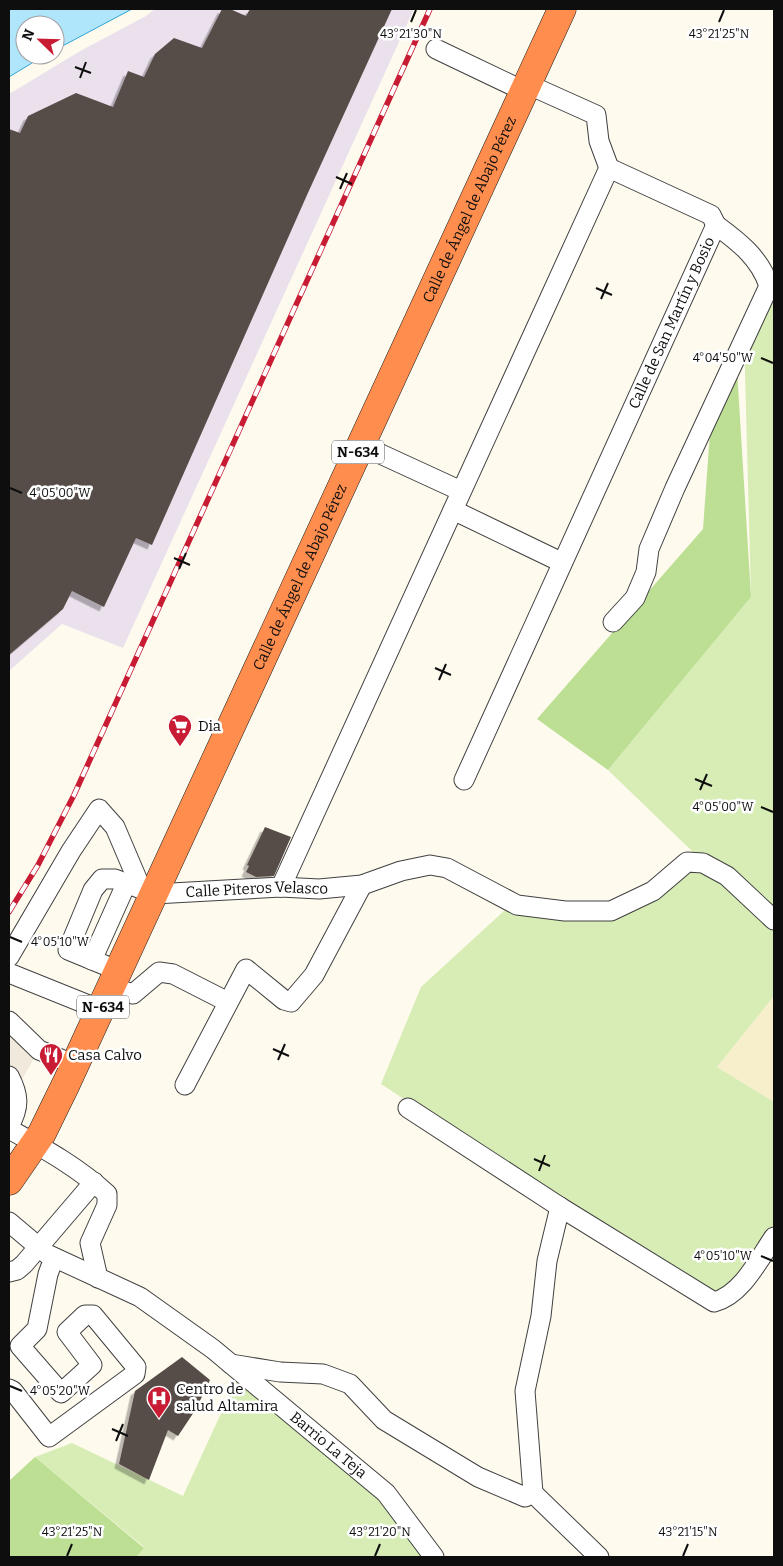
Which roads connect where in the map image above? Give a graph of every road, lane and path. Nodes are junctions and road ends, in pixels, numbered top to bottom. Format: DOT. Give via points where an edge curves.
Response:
graph roads {
  1 [pos="562,9"];
  2 [pos="436,49"];
  3 [pos="526,88"];
  4 [pos="609,168"];
  5 [pos="716,225"];
  6 [pos="361,445"];
  7 [pos="461,491"];
  8 [pos="452,510"];
  9 [pos="561,562"];
  10 [pos="614,622"];
  11 [pos="464,780"];
  12 [pos="362,885"];
  13 [pos="134,886"];
  14 [pos="281,887"];
  15 [pos="774,920"];
  16 [pos="9,957"];
  17 [pos="92,960"];
  18 [pos="9,973"];
  19 [pos="111,990"];
  20 [pos="228,1002"];
  21 [pos="9,1021"];
  22 [pos="75,1065"];
  23 [pos="9,1076"];
  24 [pos="185,1085"];
  25 [pos="408,1108"];
  26 [pos="9,1127"];
  27 [pos="35,1144"];
  28 [pos="9,1181"];
  29 [pos="94,1182"];
  30 [pos="560,1207"];
  31 [pos="9,1222"];
  32 [pos="774,1237"];
  33 [pos="38,1247"];
  34 [pos="54,1258"];
  35 [pos="9,1272"];
  36 [pos="98,1278"];
  37 [pos="14,1344"];
  38 [pos="231,1364"];
  39 [pos="9,1389"];
  40 [pos="533,1493"];
  41 [pos="434,1557"];
  42 [pos="598,1557"];
  1 -- 3 [label="highway, Calle de Ángel de Abajo Pérez / N-634"];
  2 -- 3 [label="street"];
  3 -- 4 [label="street" via="596,115 599,141"];
  3 -- 6 [label="highway, Calle de Ángel de Abajo Pérez / N-634"];
  4 -- 5 [label="street" via="711,215"];
  4 -- 7 [label="street"];
  5 -- 9 [label="street, Calle de San Martín y Bosio"];
  5 -- 10 [label="street, Calle de San Martín y Bosio" via="744,245 764,272 768,286 675,488 649,549 646,572 635,598"];
  6 -- 7 [label="street"];
  6 -- 13 [label="highway, Calle de Ángel de Abajo Pérez / N-634"];
  7 -- 8 [label="street"];
  8 -- 9 [label="street"];
  8 -- 14 [label="street"];
  9 -- 11 [label="street, Calle de San Martín y Bosio"];
  12 -- 14 [label="street, Calle Piteros Velasco" via="319,889"];
  12 -- 15 [label="street, Calle Piteros Velasco" via="430,864 447,868 517,905 611,912 653,891 687,862 703,863 726,876"];
  12 -- 20 [label="street" via="314,975 291,1002 246,969"];
  13 -- 14 [label="street, Calle Piteros Velasco"];
  13 -- 16 [label="street" via="115,827 99,809 70,851"];
  13 -- 17 [label="street"];
  13 -- 17 [label="street" via="102,879 93,890 68,950"];
  13 -- 19 [label="highway, Calle de Ángel de Abajo Pérez / N-634"];
  17 -- 19 [label="street"];
  18 -- 19 [label="street"];
  19 -- 20 [label="street" via="134,994 158,972 173,974"];
  19 -- 22 [label="highway, Calle de Ángel de Abajo Pérez / N-634"];
  20 -- 24 [label="street"];
  21 -- 22 [label="street" via="39,1050"];
  22 -- 27 [label="highway, Calle de Ángel de Abajo Pérez / N-634"];
  23 -- 26 [label="street" via="19,1098"];
  25 -- 30 [label="street"];
  26 -- 27 [label="street"];
  27 -- 28 [label="highway, N-634"];
  27 -- 29 [label="street"];
  29 -- 33 [label="street"];
  29 -- 36 [label="street" via="107,1194 107,1204 90,1243"];
  30 -- 32 [label="street" via="714,1302 727,1298 746,1278"];
  30 -- 40 [label="street" via="547,1261 541,1316 525,1391"];
  31 -- 33 [label="street, Barrio La Teja"];
  33 -- 34 [label="street, Barrio La Teja"];
  33 -- 35 [label="street" via="18,1270"];
  34 -- 36 [label="street, Barrio La Teja"];
  34 -- 37 [label="street" via="37,1329"];
  36 -- 38 [label="street, Barrio La Teja" via="140,1297"];
  37 -- 39 [label="street" via="61,1393 92,1366 67,1332 85,1315 92,1315 136,1367 135,1374 49,1437"];
  38 -- 40 [label="street" via="280,1372 323,1374 350,1384 384,1420 429,1449 478,1477 526,1497"];
  38 -- 41 [label="street, Barrio La Teja" via="386,1494"];
  40 -- 42 [label="street"];
}
